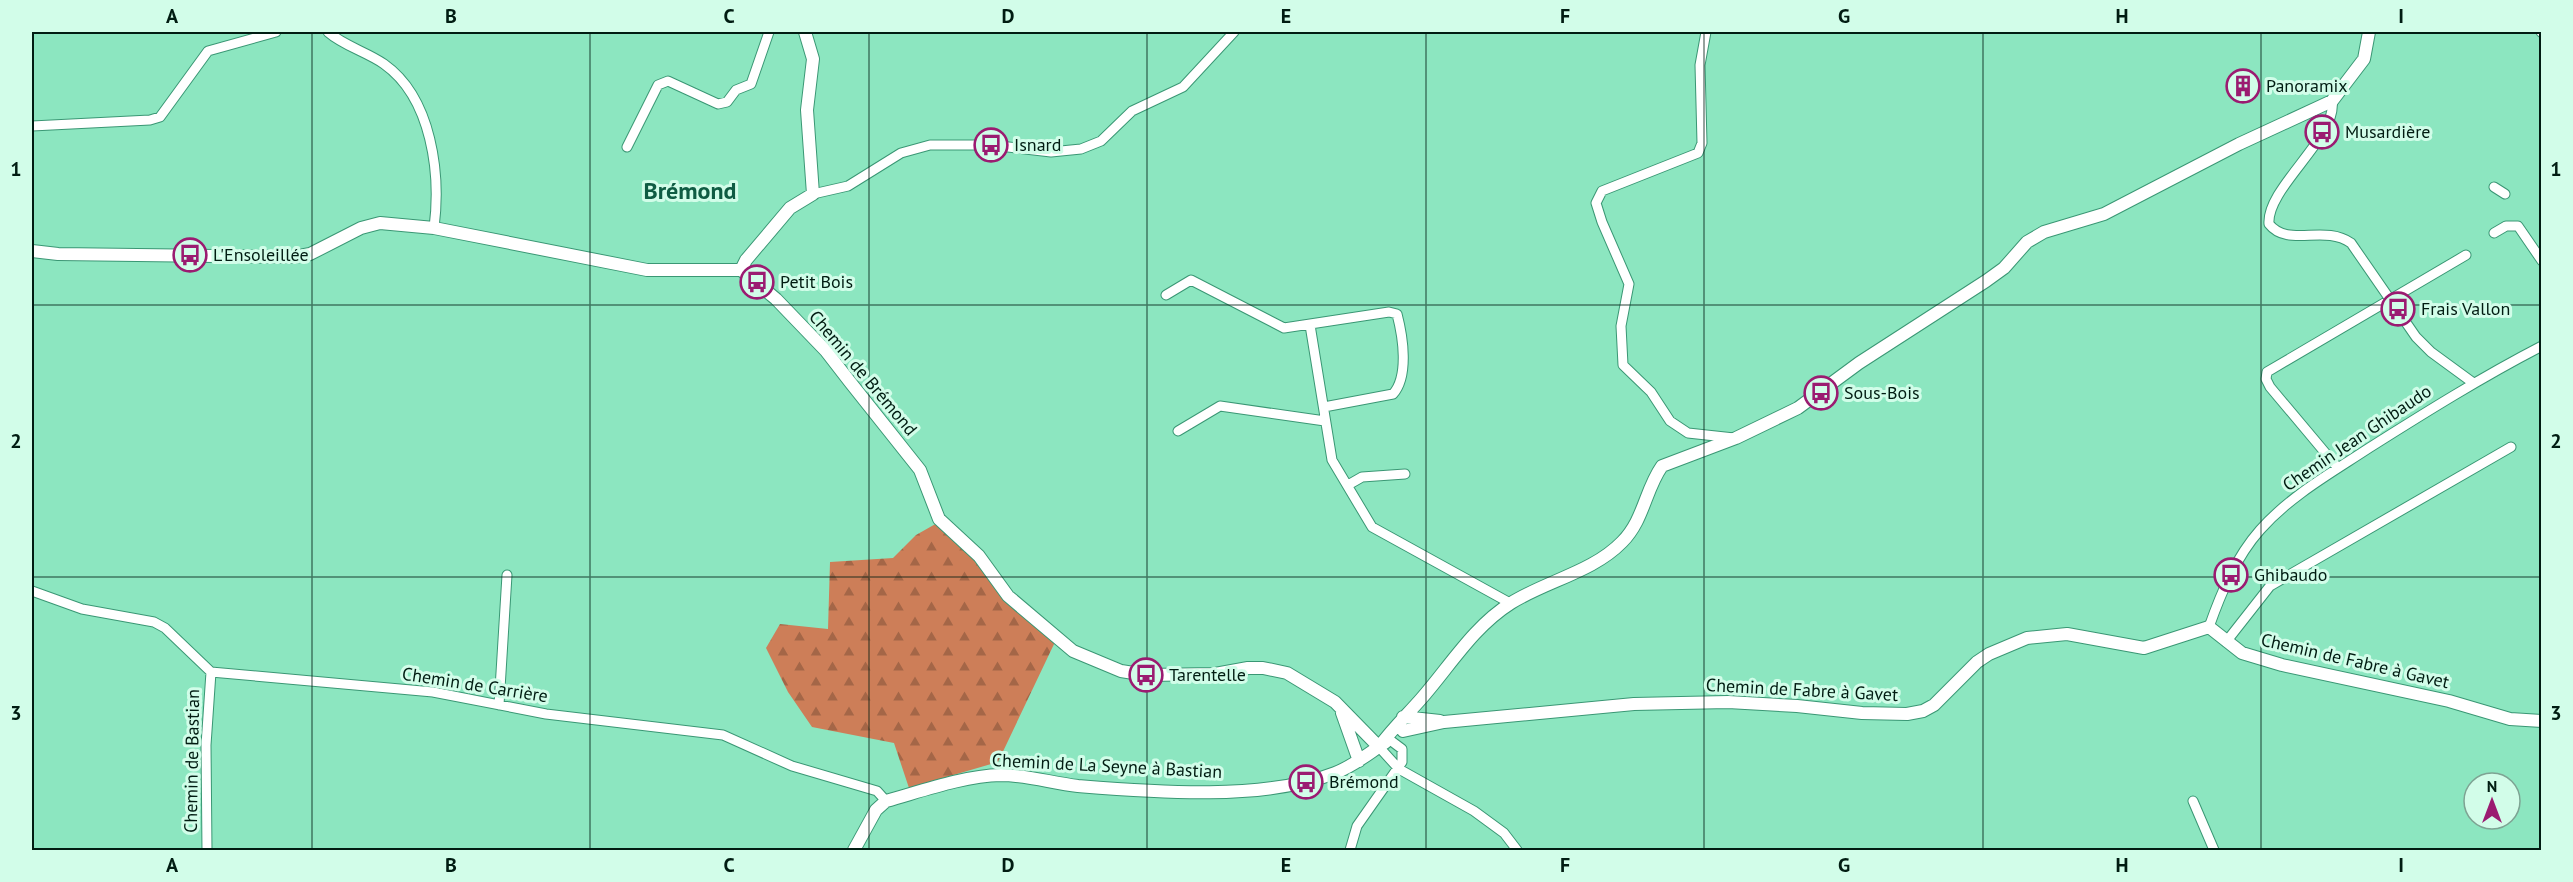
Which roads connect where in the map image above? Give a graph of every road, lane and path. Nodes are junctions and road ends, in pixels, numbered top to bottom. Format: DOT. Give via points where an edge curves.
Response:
graph roads {
  1 [pos="276,32"];
  2 [pos="328,32"];
  3 [pos="769,32"];
  4 [pos="805,32"];
  5 [pos="1234,32"];
  6 [pos="1706,32"];
  7 [pos="2369,32"];
  8 [pos="2332,101"];
  9 [pos="32,126"];
  10 [pos="627,147"];
  11 [pos="2494,187"];
  12 [pos="813,194"];
  13 [pos="2505,194"];
  14 [pos="434,228"];
  15 [pos="2494,233"];
  16 [pos="32,251"];
  17 [pos="2466,255"];
  18 [pos="2541,261"];
  19 [pos="741,270"];
  20 [pos="1166,295"];
  21 [pos="2391,299"];
  22 [pos="1310,325"];
  23 [pos="2541,346"];
  24 [pos="2472,382"];
  25 [pos="1324,407"];
  26 [pos="1325,421"];
  27 [pos="1178,431"];
  28 [pos="1736,438"];
  29 [pos="2511,447"];
  30 [pos="2338,468"];
  31 [pos="1405,474"];
  32 [pos="1348,485"];
  33 [pos="507,575"];
  34 [pos="32,591"];
  35 [pos="1510,603"];
  36 [pos="2209,627"];
  37 [pos="2226,642"];
  38 [pos="211,672"];
  39 [pos="1335,702"];
  40 [pos="499,705"];
  41 [pos="1409,717"];
  42 [pos="2541,721"];
  43 [pos="1444,722"];
  44 [pos="1403,731"];
  45 [pos="1384,742"];
  46 [pos="1359,761"];
  47 [pos="1399,769"];
  48 [pos="886,801"];
  49 [pos="2193,801"];
  50 [pos="207,850"];
  51 [pos="854,850"];
  52 [pos="1350,850"];
  53 [pos="1517,850"];
  54 [pos="2214,850"];
  1 -- 9 [label="street" via="208,51 160,117"];
  2 -- 14 [label="street" via="383,63 411,95 434,149"];
  3 -- 10 [label="street" via="751,84 718,104 668,81 658,85"];
  4 -- 12 [label="street" via="813,59 807,110"];
  5 -- 12 [label="street" via="1183,87 1132,111 1101,141 1081,149 1051,152 992,145 930,145 901,153 848,186"];
  6 -- 28 [label="street" via="1700,65 1702,143 1698,153 1602,191 1596,203 1629,284 1621,326 1623,364 1651,392 1670,421 1688,433"];
  7 -- 8 [label="street, Chemin de La Seyne à Bastian" via="2364,59"];
  8 -- 21 [label="street" via="2333,112 2272,206 2269,224 2285,236 2340,236 2350,243"];
  8 -- 28 [label="street, Chemin de La Seyne à Bastian" via="2230,148 2104,214 2044,232 1986,281 1859,363 1806,403"];
  11 -- 13 [label="street"];
  12 -- 19 [label="street" via="790,208"];
  14 -- 16 [label="street" via="370,224 310,254 294,257"];
  14 -- 19 [label="street" via="647,270"];
  15 -- 18 [label="street" via="2506,226 2518,226"];
  17 -- 21 [label="street"];
  19 -- 39 [label="street, Chemin de Brémond" via="776,299 838,366 920,470 939,519 979,556 1008,596 1073,651 1121,671 1146,675 1215,674 1263,668 1287,674"];
  20 -- 22 [label="street" via="1191,280 1284,328"];
  21 -- 24 [label="street" via="2416,337"];
  21 -- 30 [label="street" via="2267,372 2270,387"];
  22 -- 25 [label="street"];
  22 -- 25 [label="street" via="1389,312 1397,314 1399,321 1403,375 1400,387 1393,394"];
  23 -- 24 [label="street, Chemin Jean Ghibaudo"];
  24 -- 30 [label="street, Chemin Jean Ghibaudo"];
  25 -- 26 [label="street"];
  26 -- 27 [label="street" via="1220,406"];
  26 -- 32 [label="street" via="1332,460"];
  28 -- 35 [label="street, Chemin de La Seyne à Bastian" via="1662,466 1640,517 1612,551"];
  29 -- 37 [label="street" via="2270,586"];
  30 -- 36 [label="street, Chemin Jean Ghibaudo" via="2294,498 2259,531 2225,586"];
  31 -- 32 [label="street" via="1362,477"];
  32 -- 35 [label="street" via="1372,527"];
  33 -- 40 [label="street"];
  34 -- 38 [label="street" via="82,609 154,622"];
  35 -- 41 [label="street, Chemin de La Seyne à Bastian" via="1459,650"];
  36 -- 37 [label="street, Chemin de Fabre à Gavet"];
  36 -- 43 [label="street, Chemin de Fabre à Gavet" via="2144,648 2067,634 2027,638 1977,662 1934,705 1907,714 1786,705 1675,703 1607,705"];
  37 -- 42 [label="street, Chemin de Fabre à Gavet" via="2242,653 2282,665 2449,701 2510,719"];
  38 -- 40 [label="street, Chemin de Carrière" via="433,692"];
  38 -- 50 [label="street, Chemin de Bastian" via="206,745"];
  39 -- 45 [label="street, Chemin de Brémond"];
  39 -- 46 [label="street"];
  40 -- 48 [label="street, Chemin de Carrière" via="723,735 792,766 877,791"];
  41 -- 43 [label="street, Chemin de Fabre à Gavet"];
  41 -- 44 [label="street, Chemin de La Seyne à Bastian"];
  41 -- 45 [label="street, Chemin de La Seyne à Bastian"];
  43 -- 44 [label="street, Chemin de Fabre à Gavet"];
  44 -- 45 [label="street, Chemin de La Seyne à Bastian"];
  45 -- 46 [label="street, Chemin de La Seyne à Bastian"];
  45 -- 47 [label="street"];
  45 -- 47 [label="street" via="1402,749"];
  46 -- 48 [label="street, Chemin de La Seyne à Bastian" via="1306,782 1235,790 1202,792 1077,785 1000,775"];
  47 -- 52 [label="street" via="1357,826"];
  47 -- 53 [label="street" via="1474,811 1504,833"];
  48 -- 51 [label="street" via="876,810"];
  49 -- 54 [label="street"];
}
